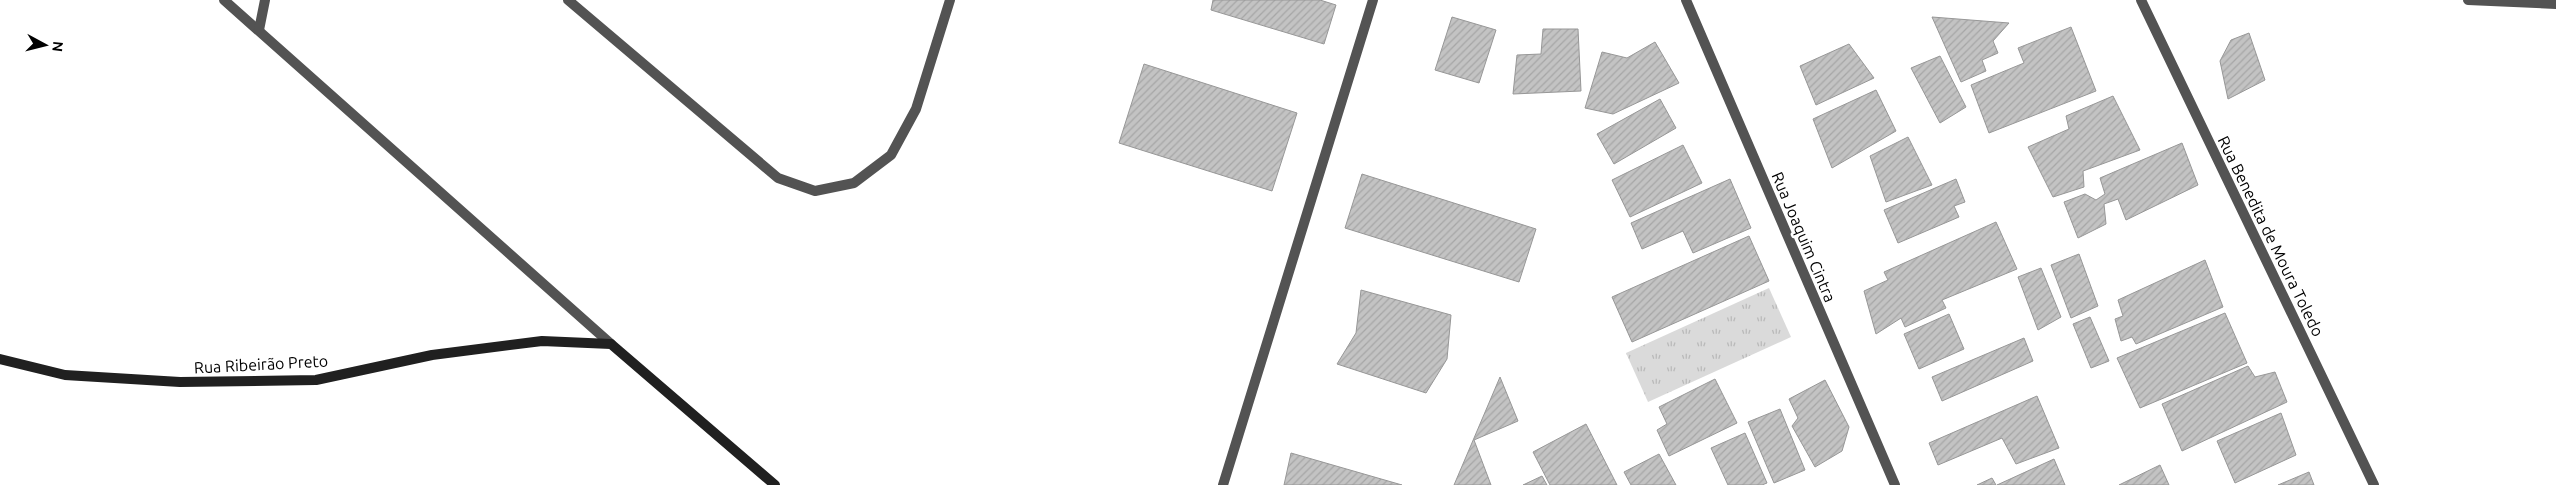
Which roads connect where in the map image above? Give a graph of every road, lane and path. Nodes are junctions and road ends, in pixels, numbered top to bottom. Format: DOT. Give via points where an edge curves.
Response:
graph roads {
  1 [pos="224,0"];
  2 [pos="265,0"];
  3 [pos="568,0"];
  4 [pos="950,0"];
  5 [pos="1373,0"];
  6 [pos="1686,0"];
  7 [pos="2141,0"];
  8 [pos="2468,0"];
  9 [pos="580,4"];
  10 [pos="2556,4"];
  11 [pos="259,30"];
  12 [pos="611,344"];
  13 [pos="0,359"];
  14 [pos="775,485"];
  15 [pos="1223,485"];
  16 [pos="1895,485"];
  17 [pos="2374,485"];
  1 -- 11 [label="street"];
  2 -- 11 [label="street"];
  3 -- 9 [label="street"];
  4 -- 9 [label="street" via="916,109 891,155 854,183 815,191 778,178"];
  5 -- 15 [label="street"];
  6 -- 16 [label="street, Rua Joaquim Cintra"];
  7 -- 17 [label="street, Rua Benedita de Moura Toledo"];
  8 -- 10 [label="street"];
  11 -- 12 [label="street"];
  12 -- 13 [label="main road, Rua Ribeirão Preto" via="542,341 432,355 316,380 180,382 65,375"];
  12 -- 14 [label="main road"];
}
